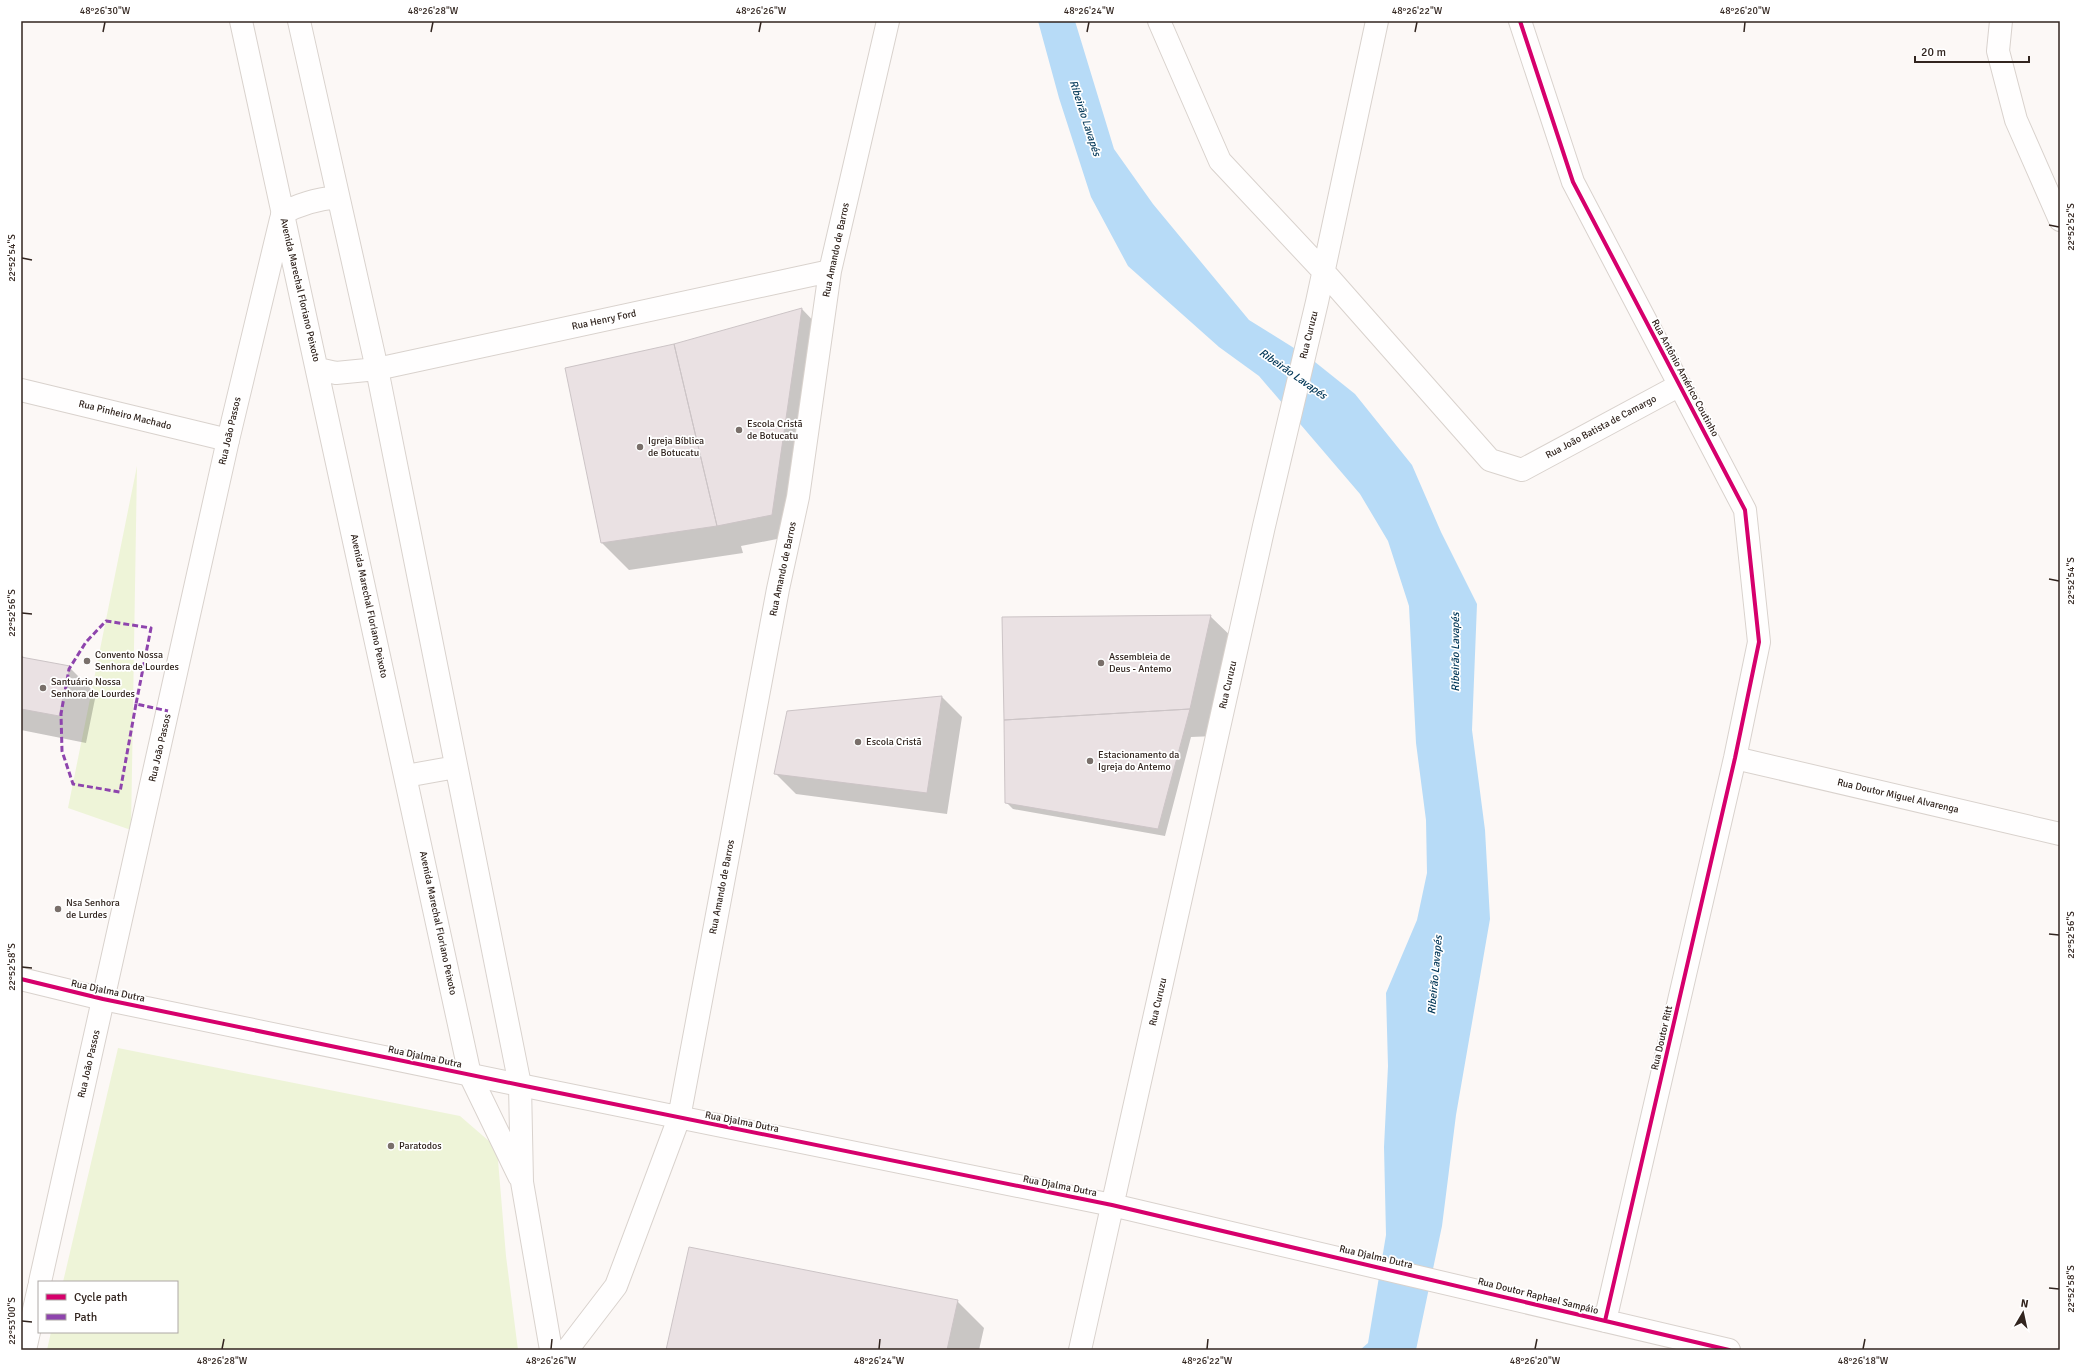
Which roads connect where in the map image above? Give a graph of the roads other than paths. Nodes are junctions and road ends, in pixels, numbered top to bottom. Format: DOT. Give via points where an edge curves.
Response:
graph roads {
  1 [pos="241,21"];
  2 [pos="299,21"];
  3 [pos="888,21"];
  4 [pos="1159,21"];
  5 [pos="1377,21"];
  6 [pos="1520,21"];
  7 [pos="2001,21"];
  8 [pos="338,196"];
  9 [pos="282,214"];
  10 [pos="2060,220"];
  11 [pos="830,271"];
  12 [pos="1324,272"];
  13 [pos="318,369"];
  14 [pos="377,369"];
  15 [pos="1680,385"];
  16 [pos="21,390"];
  17 [pos="228,440"];
  18 [pos="1735,758"];
  19 [pos="456,767"];
  20 [pos="406,776"];
  21 [pos="2060,834"];
  22 [pos="21,979"];
  23 [pos="103,999"];
  24 [pos="470,1075"];
  25 [pos="520,1085"];
  26 [pos="679,1118"];
  27 [pos="522,1182"];
  28 [pos="1112,1204"];
  29 [pos="40,1281"];
  30 [pos="1459,1285"];
  31 [pos="38,1292"];
  32 [pos="1605,1321"];
  33 [pos="25,1350"];
  34 [pos="551,1350"];
  35 [pos="567,1350"];
  36 [pos="1080,1350"];
  37 [pos="1729,1350"];
  1 -- 9 [label="street, Avenida Marechal Floriano Peixoto"];
  2 -- 8 [label="street, Avenida Marechal Floriano Peixoto"];
  3 -- 11 [label="street, Rua Amando de Barros"];
  4 -- 12 [label="street" via="1220,161"];
  5 -- 12 [label="street, Rua Curuzu"];
  6 -- 15 [label="street, Rua Antônio Américo Coutinho" via="1573,182"];
  7 -- 10 [label="street" via="1998,51 2016,120"];
  8 -- 9 [label="street" via="296,206"];
  8 -- 14 [label="street, Avenida Marechal Floriano Peixoto"];
  9 -- 13 [label="street, Avenida Marechal Floriano Peixoto"];
  9 -- 17 [label="street, Rua João Passos"];
  11 -- 14 [label="street, Rua Henry Ford"];
  11 -- 26 [label="street, Rua Amando de Barros" via="796,504"];
  12 -- 15 [label="street, Rua João Batista de Camargo" via="1490,460 1522,470"];
  12 -- 28 [label="street, Rua Curuzu" via="1264,526"];
  13 -- 14 [label="street, Rua Henry Ford" via="336,373"];
  13 -- 20 [label="street, Avenida Marechal Floriano Peixoto"];
  14 -- 19 [label="street, Avenida Marechal Floriano Peixoto"];
  15 -- 18 [label="street, Rua Antônio Américo Coutinho" via="1745,510 1759,642"];
  16 -- 17 [label="street, Rua Pinheiro Machado"];
  17 -- 23 [label="street, Rua João Passos"];
  18 -- 21 [label="street, Rua Doutor Miguel Alvarenga"];
  18 -- 32 [label="street, Rua Doutor Ritt"];
  19 -- 20 [label="street"];
  19 -- 25 [label="street, Avenida Marechal Floriano Peixoto"];
  20 -- 24 [label="street, Avenida Marechal Floriano Peixoto"];
  22 -- 23 [label="street, Rua Djalma Dutra"];
  23 -- 24 [label="street, Rua Djalma Dutra"];
  23 -- 29 [label="street, Rua João Passos"];
  24 -- 25 [label="street, Rua Djalma Dutra"];
  24 -- 27 [label="street, Avenida Marechal Floriano Peixoto"];
  25 -- 26 [label="street, Rua Djalma Dutra"];
  25 -- 27 [label="street, Avenida Marechal Floriano Peixoto"];
  26 -- 28 [label="street, Rua Djalma Dutra"];
  26 -- 35 [label="street, Rua Amando de Barros" via="616,1286"];
  27 -- 34 [label="street, Avenida Marechal Floriano Peixoto"];
  28 -- 30 [label="street, Rua Djalma Dutra"];
  28 -- 36 [label="street, Rua Curuzu"];
  30 -- 32 [label="street, Rua Doutor Raphael Sampáio"];
  31 -- 33 [label="street"];
  32 -- 37 [label="street, Rua Doutor Raphael Sampáio"];
}
